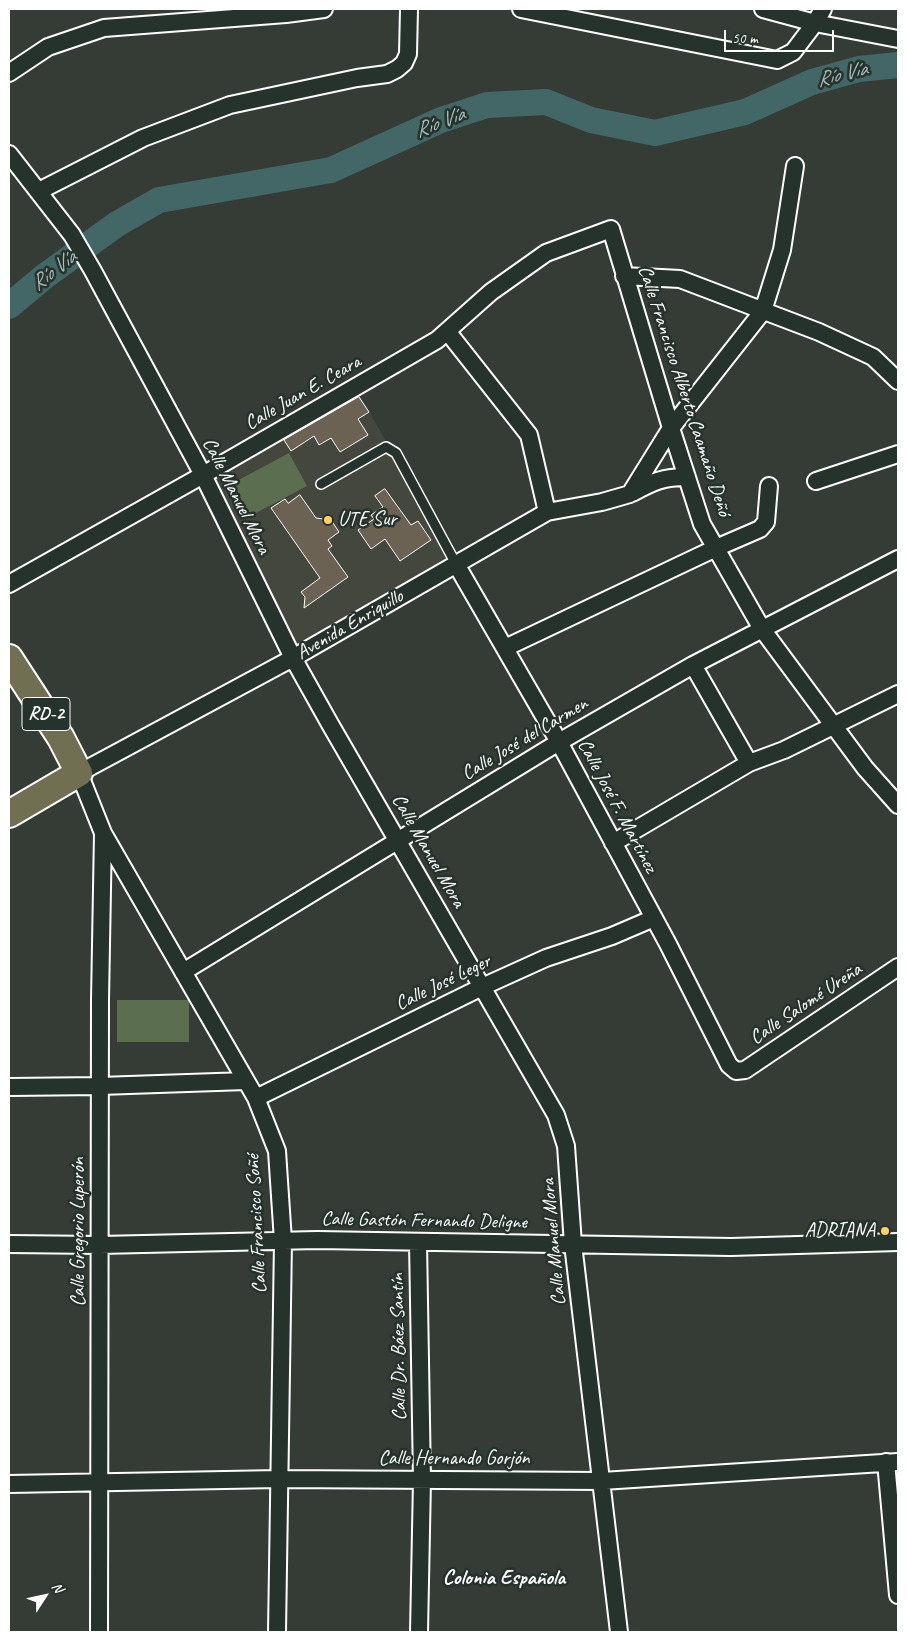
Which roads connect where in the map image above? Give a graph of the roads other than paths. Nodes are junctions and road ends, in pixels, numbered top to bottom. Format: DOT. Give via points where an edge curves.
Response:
graph roads {
  1 [pos="324,9"];
  2 [pos="409,9"];
  3 [pos="520,9"];
  4 [pos="762,9"];
  5 [pos="819,16"];
  6 [pos="898,39"];
  7 [pos="9,73"];
  8 [pos="9,154"];
  9 [pos="796,166"];
  10 [pos="39,191"];
  11 [pos="611,230"];
  12 [pos="624,276"];
  13 [pos="763,311"];
  14 [pos="447,331"];
  15 [pos="898,381"];
  16 [pos="671,428"];
  17 [pos="898,454"];
  18 [pos="203,475"];
  19 [pos="687,477"];
  20 [pos="816,481"];
  21 [pos="320,484"];
  22 [pos="770,486"];
  23 [pos="630,494"];
  24 [pos="547,512"];
  25 [pos="716,548"];
  26 [pos="898,559"];
  27 [pos="456,564"];
  28 [pos="9,584"];
  29 [pos="762,629"];
  30 [pos="504,648"];
  31 [pos="9,658"];
  32 [pos="293,658"];
  33 [pos="693,665"];
  34 [pos="898,694"];
  35 [pos="834,726"];
  36 [pos="559,742"];
  37 [pos="749,763"];
  38 [pos="79,773"];
  39 [pos="898,805"];
  40 [pos="9,814"];
  41 [pos="103,833"];
  42 [pos="398,841"];
  43 [pos="613,843"];
  44 [pos="654,918"];
  45 [pos="898,967"];
  46 [pos="183,972"];
  47 [pos="482,988"];
  48 [pos="736,1071"];
  49 [pos="246,1081"];
  50 [pos="100,1086"];
  51 [pos="9,1087"];
  52 [pos="256,1098"];
  53 [pos="283,1241"];
  54 [pos="418,1242"];
  55 [pos="898,1242"];
  56 [pos="9,1244"];
  57 [pos="573,1244"];
  58 [pos="100,1245"];
  59 [pos="892,1462"];
  60 [pos="279,1479"];
  61 [pos="422,1480"];
  62 [pos="602,1481"];
  63 [pos="100,1482"];
  64 [pos="9,1484"];
  65 [pos="898,1595"];
  66 [pos="99,1632"];
  67 [pos="277,1632"];
  68 [pos="419,1632"];
  69 [pos="619,1632"];
  1 -- 7 [label="street" via="104,28 48,47"];
  2 -- 10 [label="street" via="408,54 404,63 387,74 230,105 143,138"];
  3 -- 5 [label="street" via="777,60 793,52"];
  4 -- 5 [label="street"];
  5 -- 6 [label="street"];
  8 -- 10 [label="street, Calle Manuel Mora"];
  9 -- 13 [label="street" via="782,250"];
  10 -- 18 [label="street, Calle Manuel Mora" via="72,235 93,271"];
  11 -- 12 [label="street, Calle Francisco Alberto Caamaño Deñó"];
  11 -- 14 [label="street, Calle Juan E. Ceara" via="546,252 491,292"];
  12 -- 13 [label="street" via="680,279"];
  12 -- 16 [label="street, Calle Francisco Alberto Caamaño Deñó"];
  13 -- 15 [label="street" via="874,357"];
  13 -- 16 [label="street"];
  14 -- 18 [label="street, Calle Juan E. Ceara" via="437,340"];
  14 -- 24 [label="street" via="529,435"];
  16 -- 19 [label="street, Calle Francisco Alberto Caamaño Deñó"];
  16 -- 23 [label="street"];
  17 -- 20 [label="street"];
  18 -- 28 [label="street, Calle Juan E. Ceara"];
  18 -- 32 [label="street, Calle Manuel Mora"];
  19 -- 23 [label="street, Avenida Enriquillo" via="668,477"];
  19 -- 25 [label="street, Calle Francisco Alberto Caamaño Deñó" via="702,524"];
  21 -- 27 [label="lane" via="386,447 396,453"];
  22 -- 25 [label="street" via="766,522 760,529"];
  23 -- 24 [label="street, Avenida Enriquillo"];
  24 -- 27 [label="street, Avenida Enriquillo"];
  25 -- 29 [label="street, Calle Francisco Alberto Caamaño Deñó"];
  25 -- 30 [label="street"];
  26 -- 29 [label="street, Calle José del Carmen"];
  27 -- 30 [label="street, Calle José F. Martínez"];
  27 -- 32 [label="street, Avenida Enriquillo"];
  29 -- 33 [label="street, Calle José del Carmen"];
  29 -- 35 [label="street, Calle Francisco Alberto Caamaño Deñó"];
  30 -- 36 [label="street, Calle José F. Martínez"];
  31 -- 38 [label="main road, RD-2" via="61,738"];
  32 -- 38 [label="street, Avenida Enriquillo"];
  32 -- 42 [label="street, Calle Manuel Mora"];
  33 -- 36 [label="street, Calle José del Carmen"];
  33 -- 37 [label="street"];
  34 -- 35 [label="street"];
  35 -- 37 [label="street"];
  35 -- 39 [label="street, Calle Francisco Alberto Caamaño Deñó"];
  36 -- 42 [label="street, Calle José del Carmen"];
  36 -- 43 [label="street, Calle José F. Martínez"];
  37 -- 43 [label="street"];
  38 -- 40 [label="main road, Avenida Enriquillo"];
  38 -- 41 [label="street, Calle Francisco Soñé"];
  41 -- 46 [label="street, Calle Francisco Soñé"];
  41 -- 50 [label="street, Calle Gregorio Luperón"];
  42 -- 46 [label="street, Calle José del Carmen"];
  42 -- 47 [label="street, Calle Manuel Mora"];
  43 -- 44 [label="street, Calle José F. Martínez"];
  44 -- 47 [label="street, Calle José Leger" via="546,958"];
  44 -- 48 [label="street, Calle José F. Martínez" via="729,1065"];
  45 -- 48 [label="street, Calle Salomé Ureña" via="745,1070"];
  46 -- 49 [label="street, Calle Francisco Soñé"];
  47 -- 52 [label="street, Calle José Leger"];
  47 -- 57 [label="street, Calle Manuel Mora" via="556,1115 566,1146"];
  49 -- 50 [label="street"];
  49 -- 52 [label="street, Calle Francisco Soñé"];
  50 -- 51 [label="street"];
  50 -- 58 [label="street, Calle Gregorio Luperón"];
  52 -- 53 [label="street, Calle Francisco Soñé" via="277,1151"];
  53 -- 54 [label="street, Calle Gastón Fernando Deligne"];
  53 -- 58 [label="street, Calle Gastón Fernando Deligne"];
  53 -- 60 [label="street, Calle Francisco Soñé"];
  54 -- 57 [label="street, Calle Gastón Fernando Deligne"];
  54 -- 61 [label="street, Calle Dr. Báez Santín"];
  55 -- 57 [label="street, Calle Gastón Fernando Deligne" via="731,1247"];
  56 -- 58 [label="street, Calle Gastón Fernando Deligne"];
  57 -- 62 [label="street, Calle Manuel Mora"];
  58 -- 63 [label="street, Calle Gregorio Luperón"];
  59 -- 62 [label="street, Calle Hernando Gorjón"];
  59 -- 65 [label="street"];
  60 -- 61 [label="street, Calle Hernando Gorjón"];
  60 -- 63 [label="street, Calle Hernando Gorjón"];
  60 -- 67 [label="street, Calle Francisco Soñé"];
  61 -- 62 [label="street, Calle Hernando Gorjón"];
  61 -- 68 [label="street, Calle Dr. Báez Santín"];
  62 -- 69 [label="street, Calle Manuel Mora"];
  63 -- 64 [label="street, Calle Hernando Gorjón"];
  63 -- 66 [label="street, Calle Gregorio Luperón"];
}
